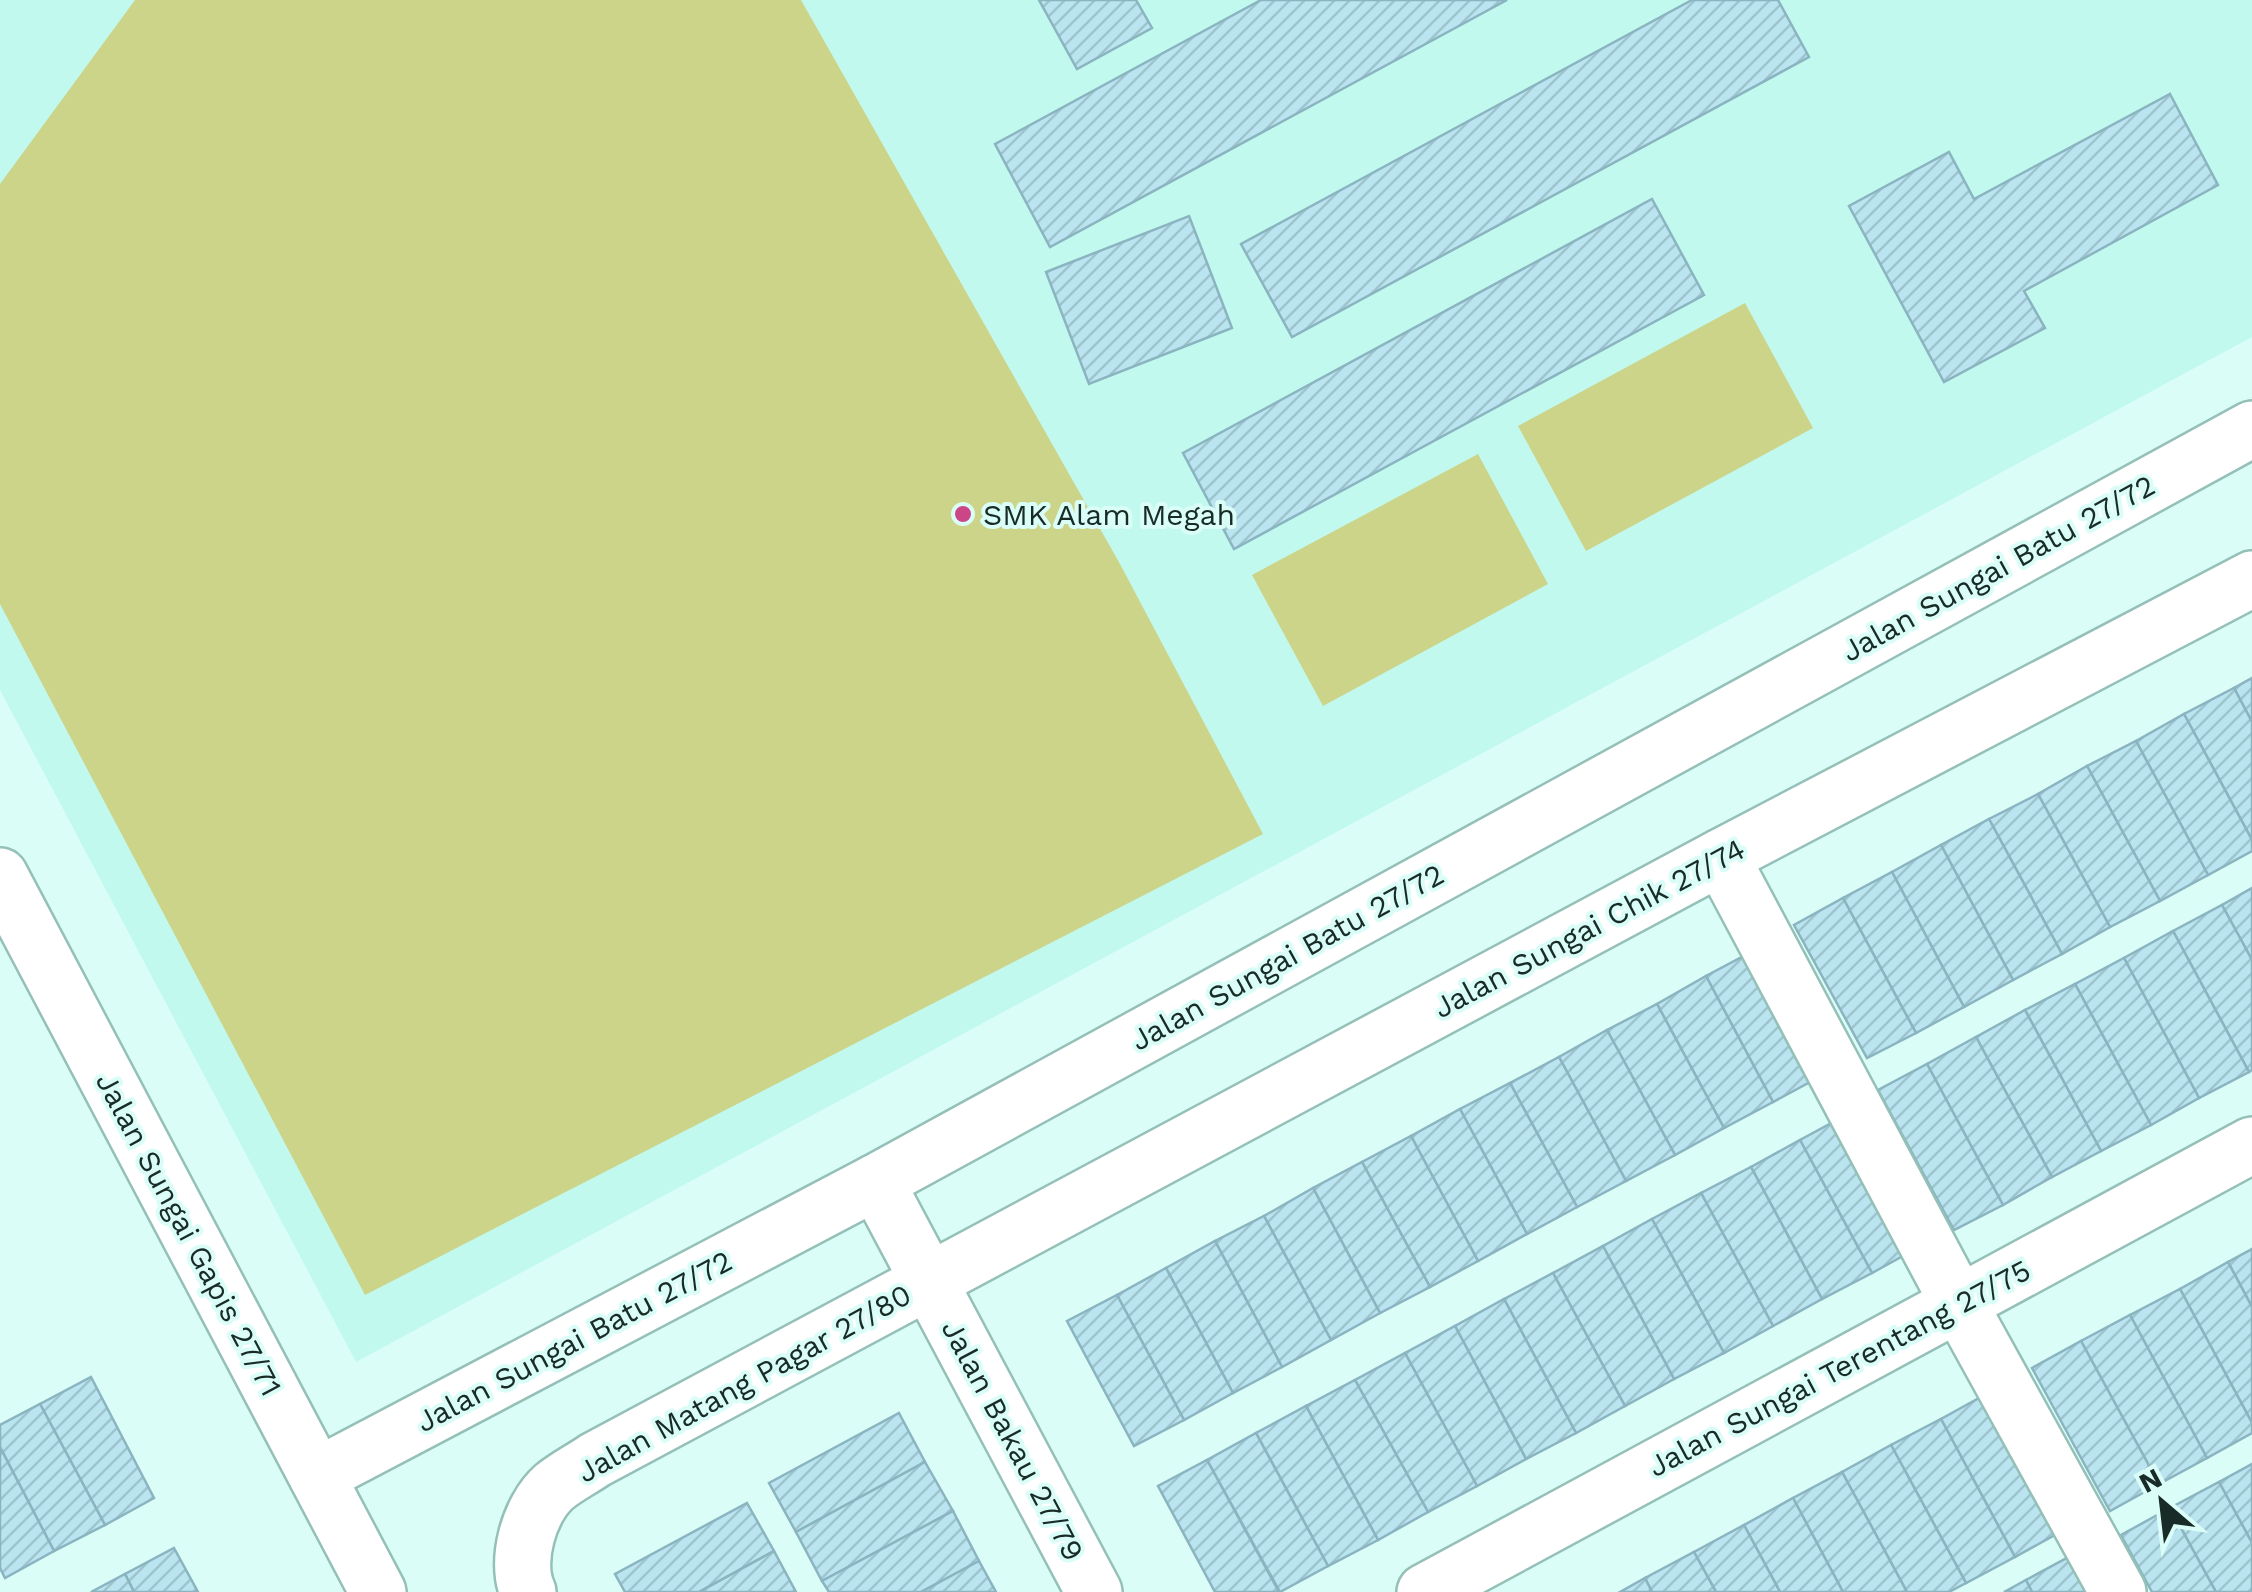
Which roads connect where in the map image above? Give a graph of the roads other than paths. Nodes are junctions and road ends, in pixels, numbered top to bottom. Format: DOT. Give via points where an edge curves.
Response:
graph roads {
  1 [pos="2252,429"];
  2 [pos="2252,579"];
  3 [pos="1721,856"];
  4 [pos="0,876"];
  5 [pos="2252,1145"];
  6 [pos="876,1182"];
  7 [pos="930,1282"];
  8 [pos="1959,1304"];
  9 [pos="317,1476"];
  10 [pos="378,1592"];
  11 [pos="528,1592"];
  12 [pos="1094,1592"];
  13 [pos="1425,1592"];
  14 [pos="2118,1592"];
  1 -- 6 [label="street, Jalan Sungai Batu 27/72"];
  2 -- 3 [label="street, Jalan Sungai Chik 27/74"];
  3 -- 7 [label="street, Jalan Sungai Chik 27/74"];
  3 -- 8 [label="street"];
  4 -- 9 [label="street, Jalan Sungai Gapis 27/71"];
  5 -- 8 [label="street, Jalan Sungai Terentang 27/75"];
  6 -- 7 [label="street, Jalan Bakau 27/79"];
  6 -- 9 [label="street, Jalan Sungai Batu 27/72"];
  7 -- 11 [label="street, Jalan Matang Pagar 27/80" via="552,1489 525,1534"];
  7 -- 12 [label="street, Jalan Bakau 27/79"];
  8 -- 13 [label="street, Jalan Sungai Terentang 27/75"];
  8 -- 14 [label="street"];
  9 -- 10 [label="street, Jalan Sungai Gapis 27/71"];
}
